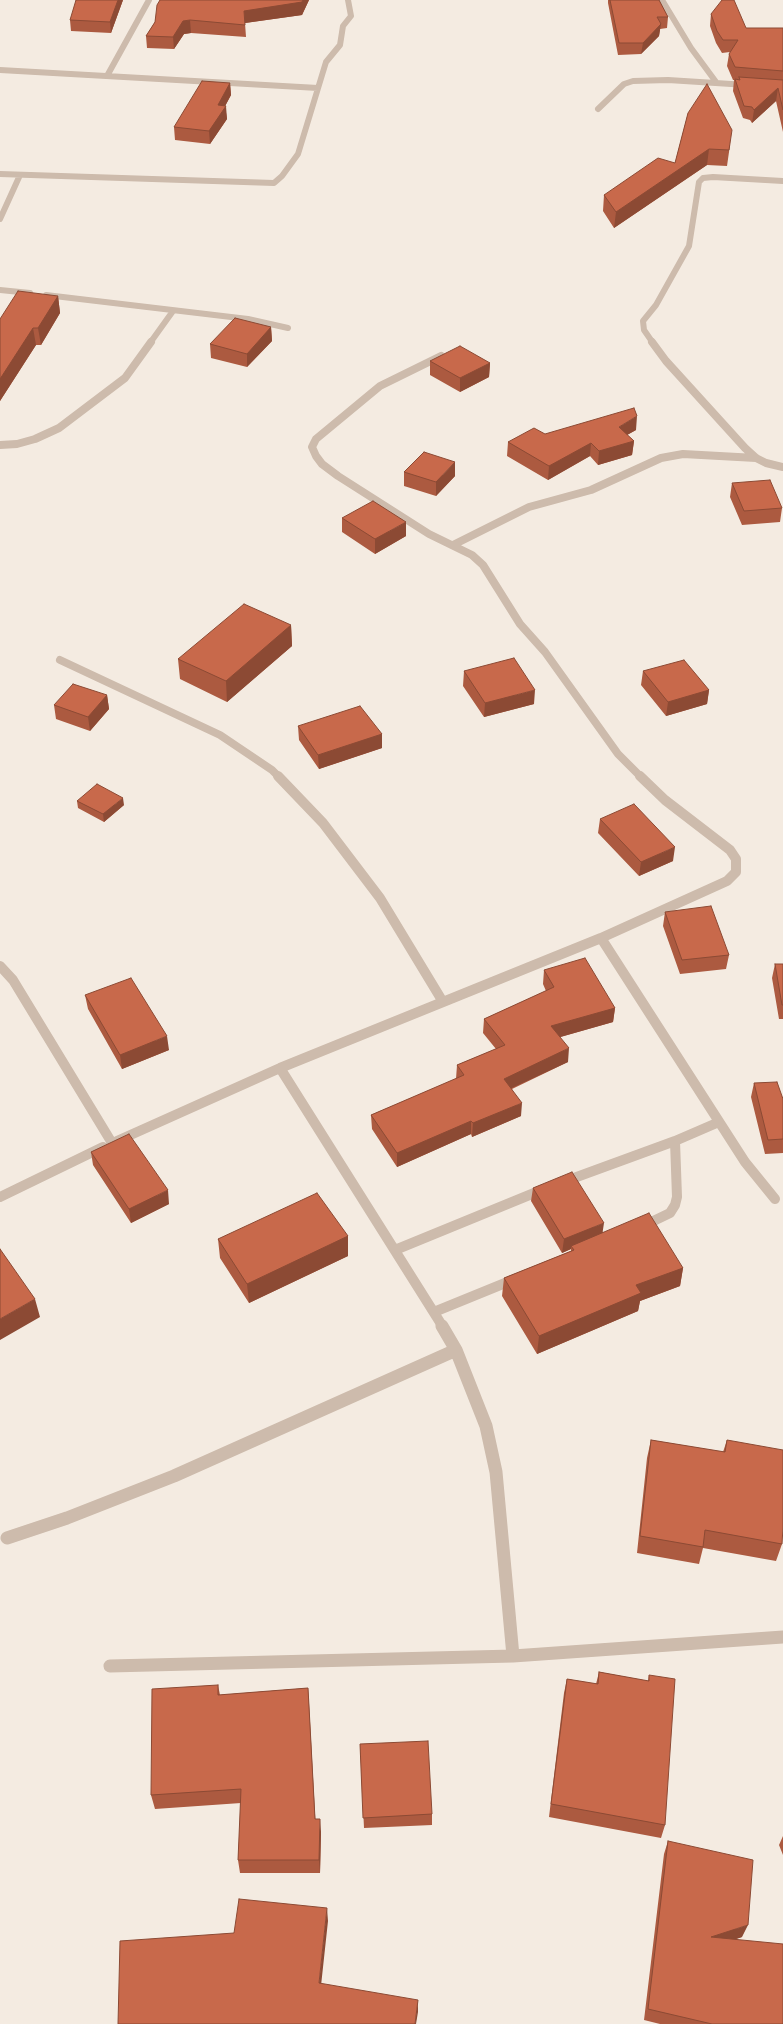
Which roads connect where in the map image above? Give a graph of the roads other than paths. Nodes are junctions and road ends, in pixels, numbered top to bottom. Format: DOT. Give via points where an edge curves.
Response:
graph roads {
  1 [pos="149,0"];
  2 [pos="348,0"];
  3 [pos="662,0"];
  4 [pos="0,70"];
  5 [pos="106,76"];
  6 [pos="716,82"];
  7 [pos="752,85"];
  8 [pos="318,88"];
  9 [pos="598,108"];
  10 [pos="0,174"];
  11 [pos="20,175"];
  12 [pos="783,181"];
  13 [pos="0,219"];
  14 [pos="0,290"];
  15 [pos="173,311"];
  16 [pos="288,328"];
  17 [pos="441,356"];
  18 [pos="0,445"];
  19 [pos="756,458"];
  20 [pos="783,467"];
  21 [pos="453,545"];
  22 [pos="60,660"];
  23 [pos="601,938"];
  24 [pos="0,966"];
  25 [pos="443,1002"];
  26 [pos="280,1068"];
  27 [pos="719,1122"];
  28 [pos="675,1141"];
  29 [pos="112,1143"];
  30 [pos="0,1197"];
  31 [pos="775,1199"];
  32 [pos="635,1229"];
  33 [pos="395,1250"];
  34 [pos="528,1274"];
  35 [pos="434,1312"];
  36 [pos="456,1350"];
  37 [pos="8,1538"];
  38 [pos="783,1637"];
  39 [pos="513,1656"];
  40 [pos="110,1666"];
  1 -- 5 [label="street"];
  2 -- 8 [label="street" via="351,16 343,26 340,45 326,62"];
  3 -- 6 [label="street" via="691,48"];
  4 -- 5 [label="street"];
  5 -- 8 [label="street"];
  6 -- 7 [label="street"];
  6 -- 9 [label="street" via="633,80 624,84"];
  8 -- 11 [label="street" via="298,154 274,183"];
  10 -- 11 [label="street"];
  11 -- 13 [label="street"];
  12 -- 19 [label="street" via="703,178 699,182 689,246 656,305 643,321 644,330 666,361"];
  14 -- 15 [label="street"];
  15 -- 16 [label="street" via="248,318"];
  15 -- 18 [label="street" via="125,378 59,428 35,439"];
  17 -- 21 [label="street" via="380,386 316,439 312,447 322,464 338,476 430,534"];
  19 -- 20 [label="street"];
  19 -- 21 [label="street" via="684,454 661,458 591,490 529,507"];
  21 -- 23 [label="street" via="472,555 483,565 520,624 545,652 618,754 638,776 730,850 736,859 736,872 727,881"];
  22 -- 25 [label="street" via="220,735 272,770 323,823 380,898"];
  23 -- 25 [label="street"];
  23 -- 27 [label="street"];
  24 -- 29 [label="street" via="13,980"];
  25 -- 26 [label="street"];
  26 -- 29 [label="street"];
  26 -- 33 [label="street"];
  27 -- 28 [label="street"];
  27 -- 31 [label="street" via="745,1162"];
  28 -- 32 [label="street" via="675,1205 670,1212"];
  28 -- 33 [label="street" via="546,1188"];
  29 -- 30 [label="street"];
  33 -- 35 [label="street"];
  34 -- 35 [label="street"];
  35 -- 36 [label="street"];
  36 -- 37 [label="street" via="174,1476 68,1518"];
  36 -- 39 [label="street" via="486,1426 496,1472"];
  38 -- 39 [label="street"];
  39 -- 40 [label="street"];
}
